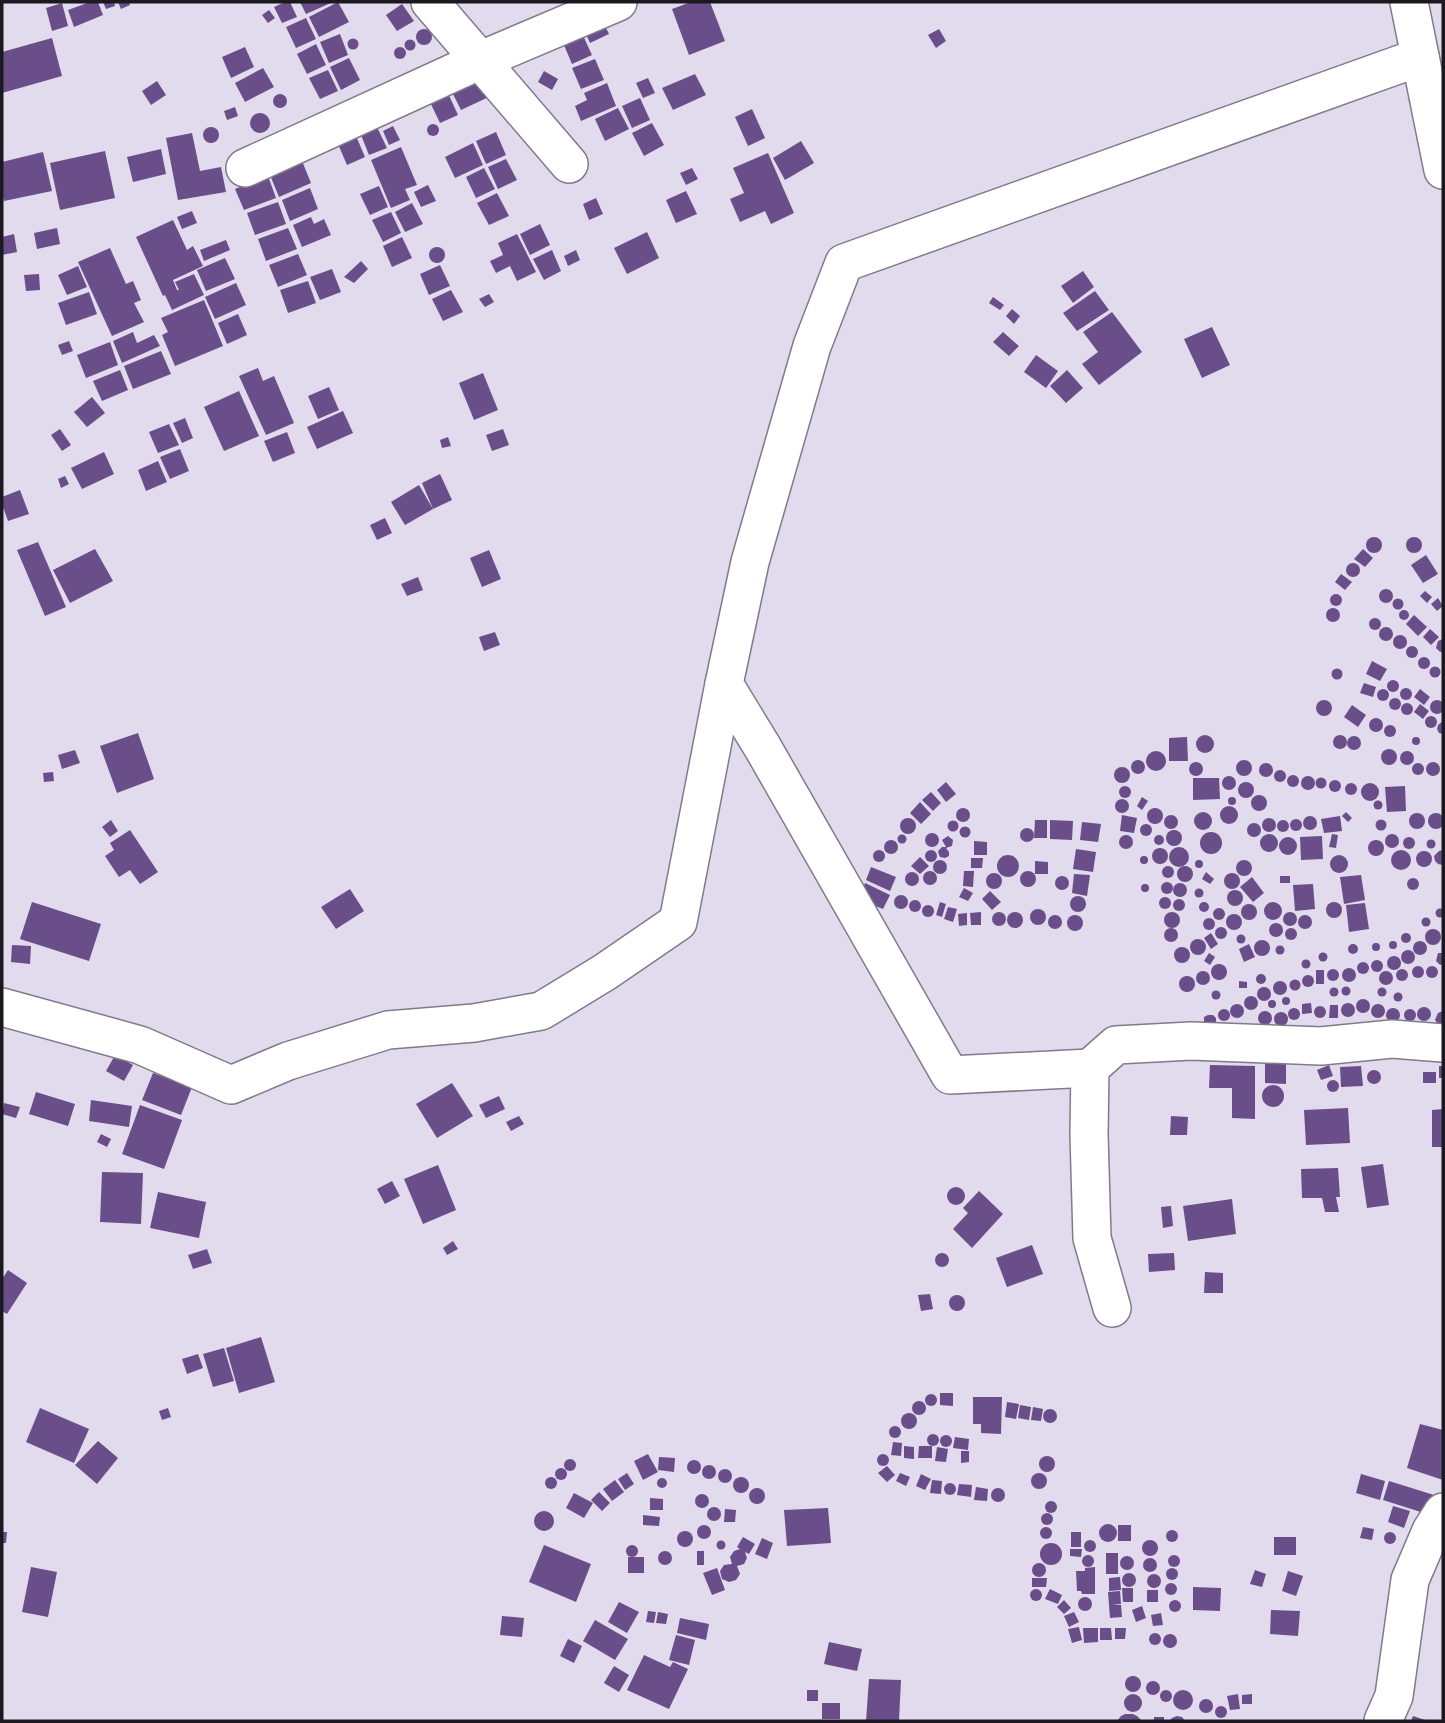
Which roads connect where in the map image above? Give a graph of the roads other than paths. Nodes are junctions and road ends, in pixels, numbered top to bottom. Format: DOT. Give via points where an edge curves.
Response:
graph roads {
  1 [pos="430,2"];
  2 [pos="618,2"];
  3 [pos="1409,2"];
  4 [pos="1420,57"];
  5 [pos="481,60"];
  6 [pos="569,164"];
  7 [pos="245,168"];
  8 [pos="1443,170"];
  9 [pos="724,684"];
  10 [pos="2,1007"];
  11 [pos="1443,1043"];
  12 [pos="1090,1069"];
  13 [pos="1112,1308"];
  14 [pos="1443,1512"];
  15 [pos="1383,1721"];
  1 -- 5 [label="street"];
  2 -- 5 [label="street"];
  3 -- 4 [label="street"];
  4 -- 8 [label="street"];
  4 -- 9 [label="street" via="845,264 808,359 750,562"];
  5 -- 6 [label="street"];
  5 -- 7 [label="street"];
  9 -- 10 [label="street" via="678,922 541,1011 474,1023 388,1030 288,1060 231,1085 140,1045"];
  9 -- 12 [label="street" via="950,1075"];
  11 -- 12 [label="street" via="1392,1039 1321,1046 1191,1041 1116,1045"];
  12 -- 13 [label="street" via="1092,1238"];
  14 -- 15 [label="street" via="1410,1580 1394,1696"];
}
